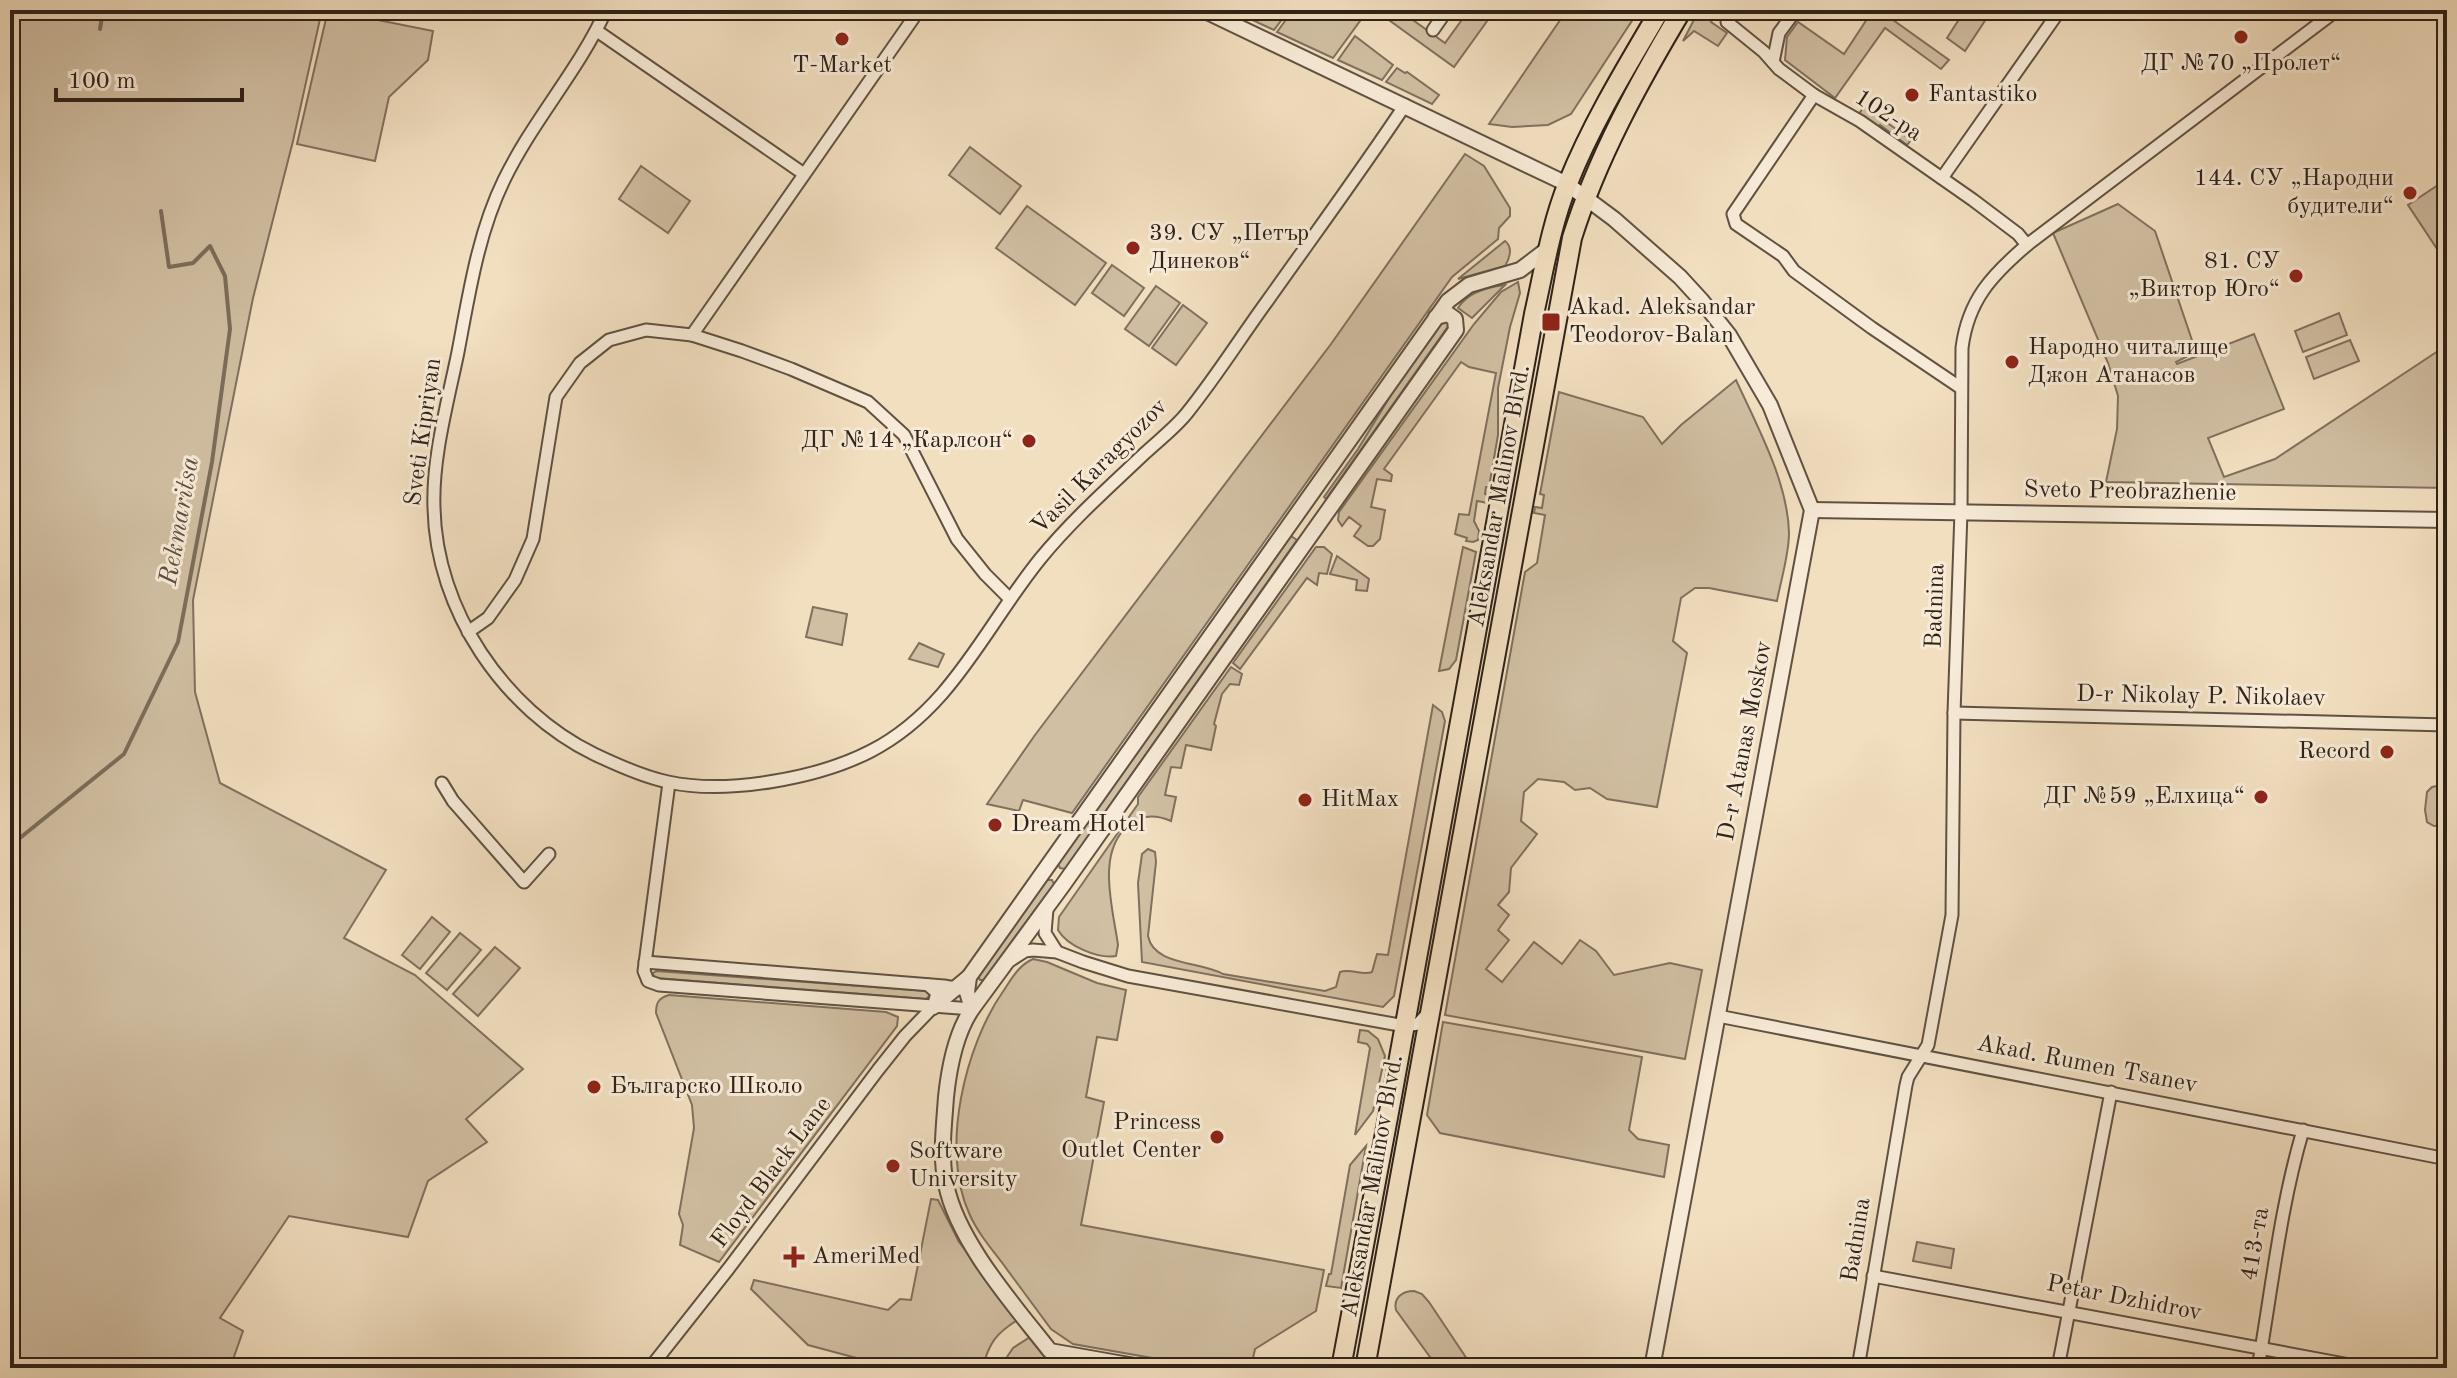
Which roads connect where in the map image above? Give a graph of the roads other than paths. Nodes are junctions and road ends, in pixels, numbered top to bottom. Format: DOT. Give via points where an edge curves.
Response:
graph roads {
  1 [pos="606,10"];
  2 [pos="919,10"];
  3 [pos="1203,10"];
  4 [pos="1447,10"];
  5 [pos="1660,10"];
  6 [pos="1682,10"];
  7 [pos="1796,10"];
  8 [pos="2060,10"];
  9 [pos="2337,10"];
  10 [pos="1727,22"];
  11 [pos="1433,30"];
  12 [pos="597,31"];
  13 [pos="1773,62"];
  14 [pos="1814,95"];
  15 [pos="1405,105"];
  16 [pos="804,174"];
  17 [pos="1942,178"];
  18 [pos="1567,184"];
  19 [pos="1586,195"];
  20 [pos="2027,245"];
  21 [pos="1549,248"];
  22 [pos="1436,317"];
  23 [pos="692,335"];
  24 [pos="1961,388"];
  25 [pos="1812,510"];
  26 [pos="1961,512"];
  27 [pos="2447,520"];
  28 [pos="1010,599"];
  29 [pos="468,632"];
  30 [pos="1954,713"];
  31 [pos="2447,725"];
  32 [pos="442,783"];
  33 [pos="669,783"];
  34 [pos="549,854"];
  35 [pos="1048,906"];
  36 [pos="1057,952"];
  37 [pos="645,962"];
  38 [pos="1005,964"];
  39 [pos="991,983"];
  40 [pos="928,985"];
  41 [pos="969,993"];
  42 [pos="894,1004"];
  43 [pos="933,1007"];
  44 [pos="1429,1012"];
  45 [pos="1718,1016"];
  46 [pos="1405,1026"];
  47 [pos="905,1036"];
  48 [pos="1923,1056"];
  49 [pos="2111,1092"];
  50 [pos="2303,1130"];
  51 [pos="2447,1159"];
  52 [pos="1873,1276"];
  53 [pos="2069,1311"];
  54 [pos="2261,1348"];
  55 [pos="650,1368"];
  56 [pos="1146,1368"];
  57 [pos="1341,1368"];
  58 [pos="1365,1368"];
  59 [pos="1652,1368"];
  60 [pos="1858,1368"];
  61 [pos="2058,1368"];
  62 [pos="2258,1368"];
  63 [pos="2366,1368"];
  1 -- 12 [label="street, Sveti Kipriyan"];
  2 -- 16 [label="street"];
  3 -- 15 [label="street"];
  4 -- 11 [label="street"];
  5 -- 18 [label="main road, Aleksandar Malinov Blvd."];
  6 -- 19 [label="main road, Aleksandar Malinov Blvd."];
  7 -- 13 [label="street" via="1779,33"];
  8 -- 17 [label="street"];
  9 -- 20 [label="street, Badnina"];
  10 -- 13 [label="street, 102-ра"];
  12 -- 16 [label="street"];
  12 -- 29 [label="street, Sveti Kipriyan" via="505,177 473,276 433,506 440,559"];
  13 -- 14 [label="street, 102-ра"];
  14 -- 17 [label="street, 102-ра"];
  14 -- 24 [label="street" via="1739,204 1733,214 1736,224"];
  15 -- 18 [label="street"];
  15 -- 28 [label="street, Vasil Karagyozov" via="1188,412 1071,523"];
  16 -- 23 [label="street"];
  17 -- 20 [label="street, 102-ра"];
  18 -- 19 [label="street"];
  18 -- 21 [label="main road, Aleksandar Malinov Blvd."];
  19 -- 25 [label="street" via="1680,277 1729,335 1770,405"];
  19 -- 44 [label="main road, Aleksandar Malinov Blvd." via="1556,320"];
  20 -- 24 [label="street, Badnina" via="1994,275 1971,308"];
  21 -- 22 [label="street" via="1520,270 1461,289"];
  21 -- 46 [label="main road, Aleksandar Malinov Blvd."];
  22 -- 35 [label="street" via="1448,314 1455,319 1456,330"];
  22 -- 41 [label="street"];
  23 -- 28 [label="street" via="868,402 904,435 957,539"];
  23 -- 29 [label="street" via="646,330 609,340 580,363 556,397 533,539 515,580 488,618"];
  24 -- 26 [label="street, Badnina"];
  25 -- 26 [label="street, Sveto Preobrazhenie"];
  25 -- 45 [label="street, D-r Atanas Moskov"];
  26 -- 27 [label="street, Sveto Preobrazhenie"];
  26 -- 30 [label="street, Badnina"];
  28 -- 33 [label="street, Vasil Karagyozov" via="957,679 910,725 871,752 774,781 729,786"];
  29 -- 33 [label="street, Sveti Kipriyan" via="518,698 559,733 597,755"];
  30 -- 31 [label="street, D-r Nikolay P. Nikolaev"];
  30 -- 48 [label="street, Badnina" via="1952,915"];
  32 -- 34 [label="street" via="524,882"];
  33 -- 37 [label="street"];
  35 -- 36 [label="street" via="1045,933"];
  35 -- 38 [label="street"];
  36 -- 38 [label="street" via="1025,951"];
  36 -- 46 [label="street" via="1128,976"];
  37 -- 40 [label="street"];
  37 -- 42 [label="street" via="644,971 653,984"];
  38 -- 39 [label="street"];
  39 -- 41 [label="street"];
  39 -- 41 [label="street" via="979,984"];
  40 -- 41 [label="street"];
  40 -- 43 [label="street" via="937,993"];
  41 -- 43 [label="street, Floyd Black Lane"];
  41 -- 43 [label="street"];
  41 -- 56 [label="street" via="947,1088 943,1150 953,1209 973,1248 1050,1351"];
  42 -- 43 [label="street"];
  42 -- 47 [label="street" via="906,1016"];
  43 -- 47 [label="street, Floyd Black Lane"];
  44 -- 46 [label="street, Aleksandar Malinov Blvd." via="1418,1024"];
  44 -- 58 [label="main road, Aleksandar Malinov Blvd."];
  45 -- 48 [label="street, Akad. Rumen Tsanev"];
  45 -- 59 [label="street, D-r Atanas Moskov"];
  46 -- 57 [label="main road, Aleksandar Malinov Blvd."];
  47 -- 55 [label="street, Floyd Black Lane"];
  48 -- 49 [label="street, Akad. Rumen Tsanev"];
  48 -- 52 [label="street, Badnina" via="1906,1085"];
  49 -- 50 [label="street, Akad. Rumen Tsanev"];
  49 -- 53 [label="street"];
  50 -- 51 [label="street, Akad. Rumen Tsanev"];
  50 -- 54 [label="street, 413-та"];
  52 -- 53 [label="street, Petar Dzhidrov"];
  52 -- 60 [label="street, Badnina"];
  53 -- 54 [label="street, Petar Dzhidrov"];
  53 -- 61 [label="street"];
  54 -- 62 [label="street, 413-та"];
  54 -- 63 [label="street, Petar Dzhidrov"];
}
